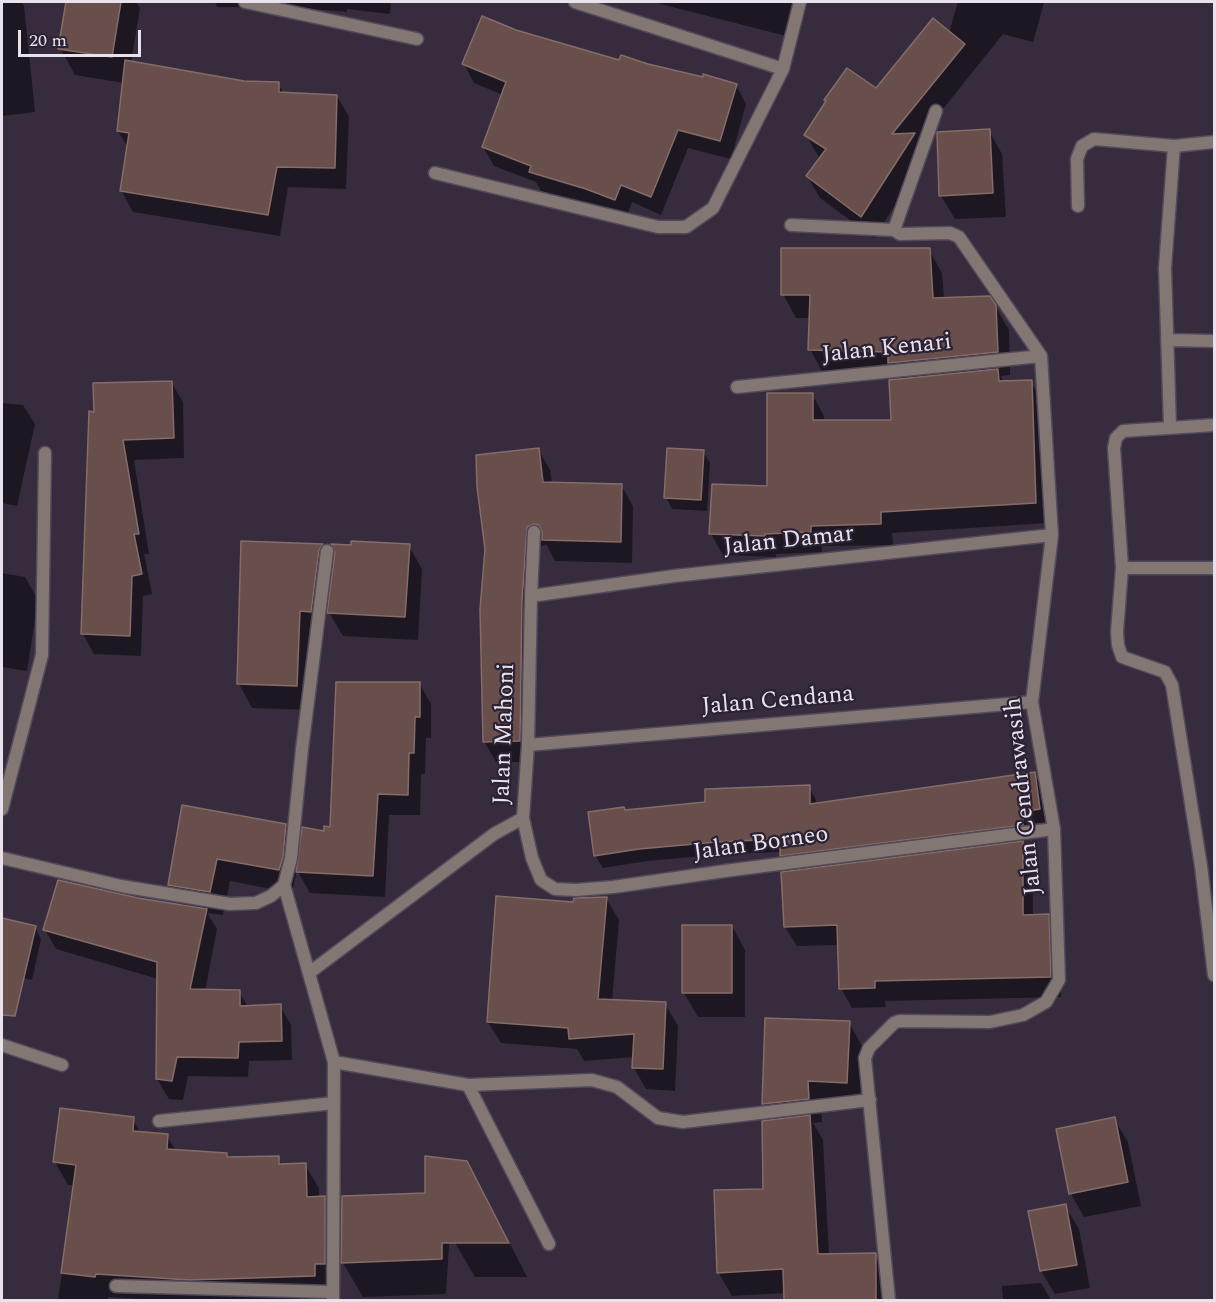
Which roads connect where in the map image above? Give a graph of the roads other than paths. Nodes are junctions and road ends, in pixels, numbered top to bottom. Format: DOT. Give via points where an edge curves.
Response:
graph roads {
  1 [pos="245,2"];
  2 [pos="575,2"];
  3 [pos="800,2"];
  4 [pos="417,39"];
  5 [pos="783,69"];
  6 [pos="936,111"];
  7 [pos="1215,142"];
  8 [pos="1174,146"];
  9 [pos="435,173"];
  10 [pos="1077,206"];
  11 [pos="791,225"];
  12 [pos="894,230"];
  13 [pos="1167,340"];
  14 [pos="1215,341"];
  15 [pos="1041,356"];
  16 [pos="736,387"];
  17 [pos="1215,425"];
  18 [pos="1170,427"];
  19 [pos="45,453"];
  20 [pos="534,532"];
  21 [pos="1052,535"];
  22 [pos="327,551"];
  23 [pos="1122,568"];
  24 [pos="1215,568"];
  25 [pos="531,597"];
  26 [pos="1032,702"];
  27 [pos="528,745"];
  28 [pos="2,808"];
  29 [pos="524,818"];
  30 [pos="1054,829"];
  31 [pos="2,858"];
  32 [pos="284,885"];
  33 [pos="309,973"];
  34 [pos="1215,975"];
  35 [pos="2,1046"];
  36 [pos="334,1062"];
  37 [pos="62,1065"];
  38 [pos="468,1086"];
  39 [pos="870,1100"];
  40 [pos="334,1103"];
  41 [pos="159,1121"];
  42 [pos="549,1244"];
  43 [pos="116,1286"];
  44 [pos="333,1296"];
  45 [pos="889,1300"];
  1 -- 4 [label="street"];
  2 -- 5 [label="street"];
  3 -- 5 [label="street"];
  5 -- 9 [label="street" via="713,208 686,227 658,226"];
  6 -- 12 [label="street"];
  7 -- 8 [label="street"];
  8 -- 10 [label="street" via="1094,139 1082,146 1077,159"];
  8 -- 13 [label="street" via="1165,268"];
  11 -- 12 [label="street"];
  12 -- 15 [label="street" via="900,234 956,235"];
  13 -- 14 [label="street"];
  13 -- 18 [label="street"];
  15 -- 16 [label="street, Jalan Kenari"];
  15 -- 21 [label="street, Jalan Cendrawasih"];
  17 -- 18 [label="street"];
  18 -- 23 [label="street" via="1123,431 1116,438 1114,470"];
  19 -- 28 [label="street" via="42,655"];
  20 -- 25 [label="street, Jalan Mahoni"];
  21 -- 25 [label="street, Jalan Damar" via="674,576"];
  21 -- 26 [label="street, Jalan Cendrawasih"];
  22 -- 32 [label="street" via="291,858"];
  23 -- 24 [label="street"];
  23 -- 34 [label="street" via="1117,632 1122,657 1165,672 1172,685"];
  25 -- 27 [label="street, Jalan Mahoni"];
  26 -- 27 [label="street, Jalan Cendana"];
  26 -- 30 [label="street, Jalan Cendrawasih"];
  27 -- 29 [label="street, Jalan Mahoni"];
  29 -- 30 [label="street, Jalan Borneo" via="541,880 555,889 576,890"];
  29 -- 33 [label="street, Jalan Mahoni" via="494,834"];
  30 -- 39 [label="street, Jalan Cendrawasih" via="1059,980 1046,1002 1023,1015 990,1022 894,1023 866,1056"];
  31 -- 32 [label="street" via="121,886 230,904 256,903"];
  32 -- 33 [label="street"];
  33 -- 36 [label="street"];
  35 -- 37 [label="street"];
  36 -- 38 [label="street"];
  36 -- 40 [label="street"];
  38 -- 39 [label="street" via="592,1080 618,1087 658,1118 683,1122"];
  38 -- 42 [label="street"];
  39 -- 45 [label="street, Jalan Cendrawasih"];
  40 -- 41 [label="street"];
  40 -- 44 [label="street"];
  43 -- 44 [label="street"];
}
